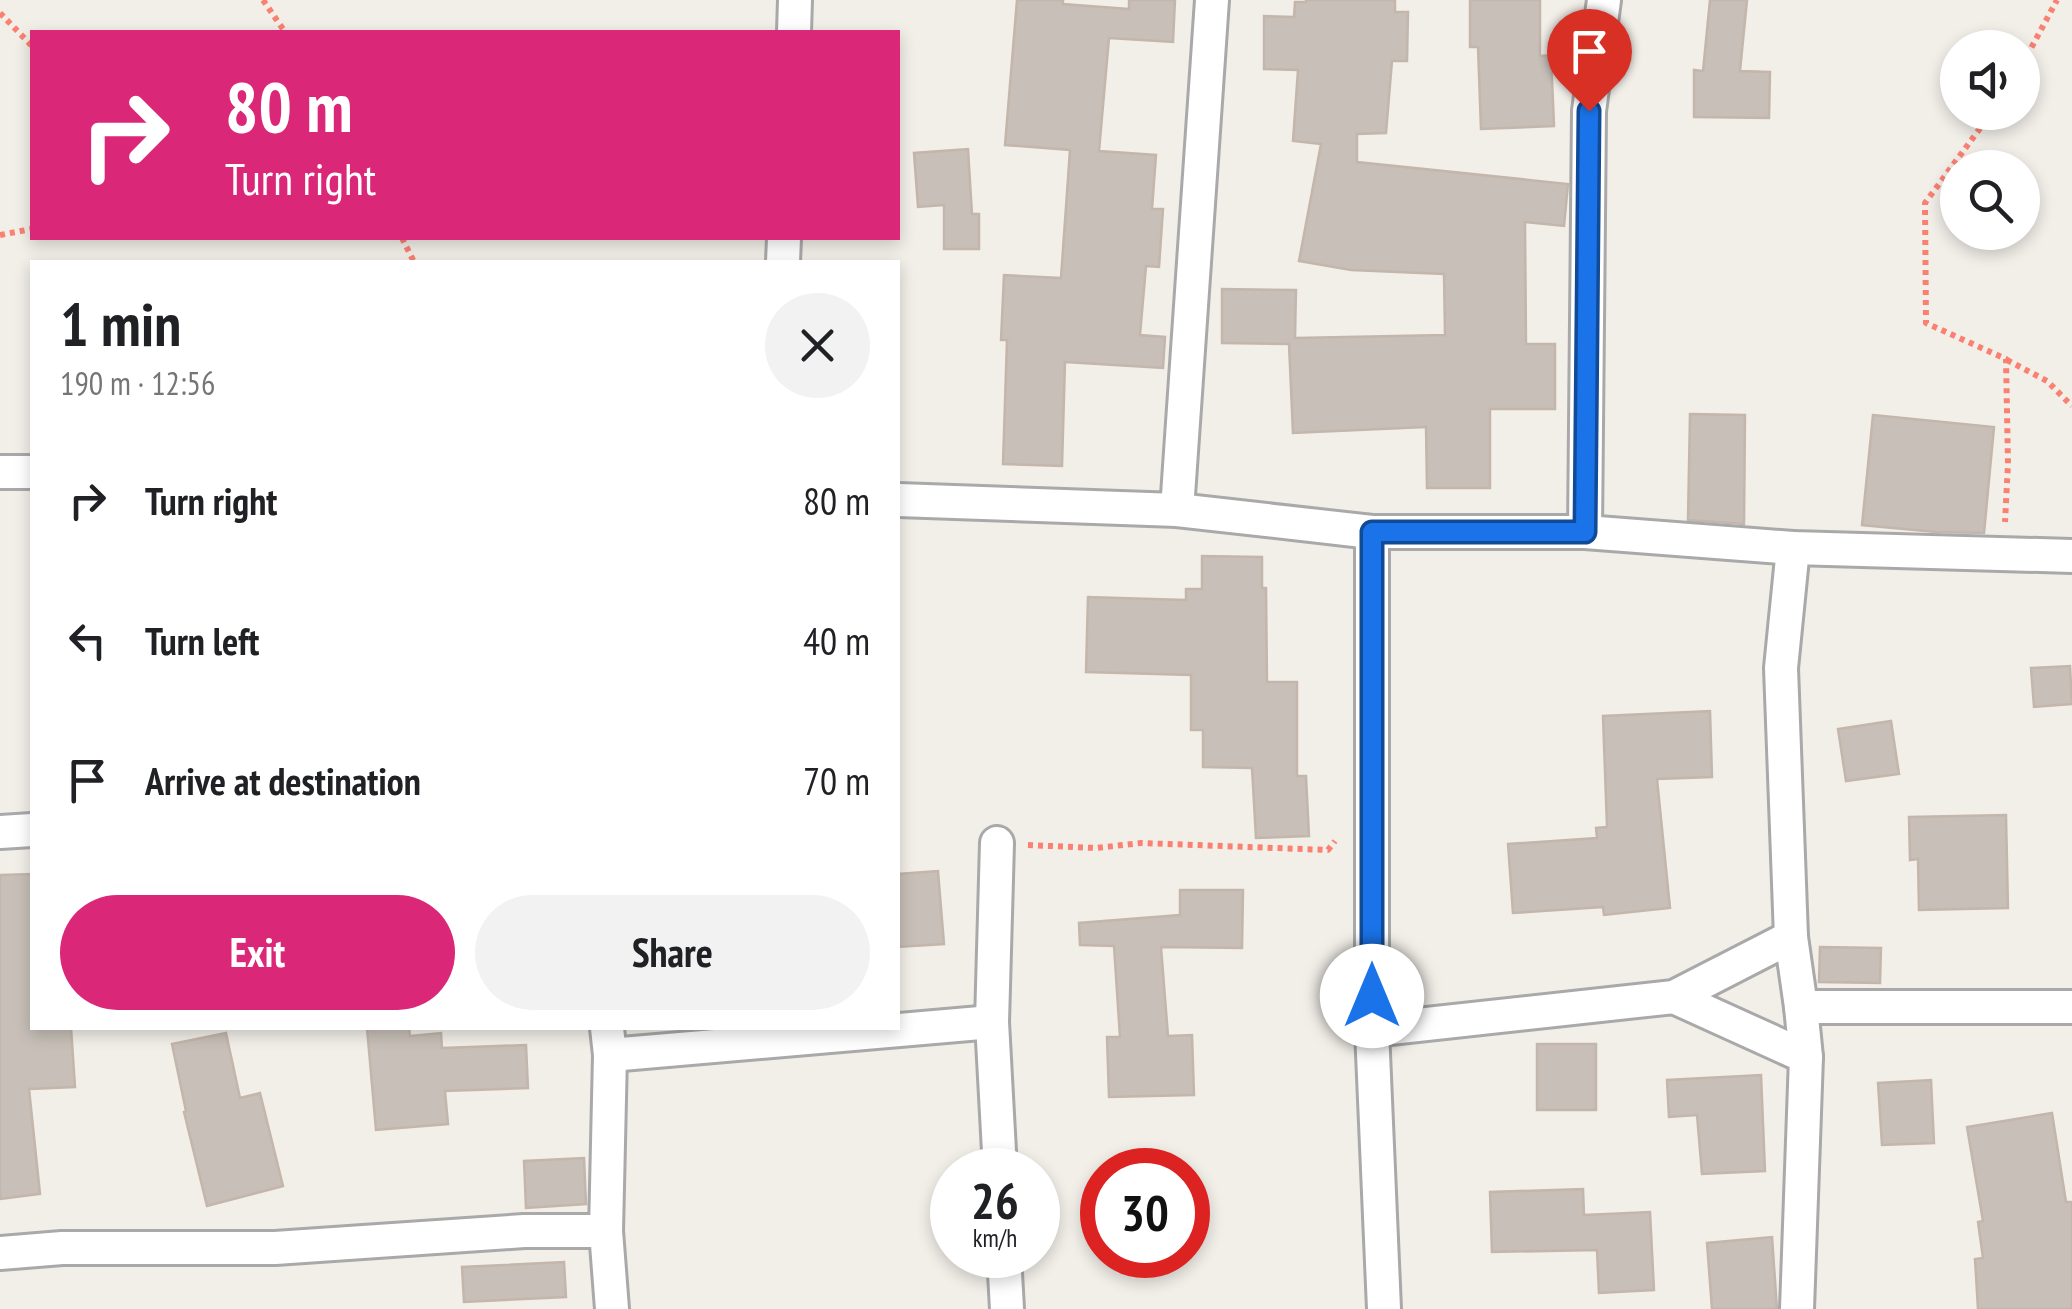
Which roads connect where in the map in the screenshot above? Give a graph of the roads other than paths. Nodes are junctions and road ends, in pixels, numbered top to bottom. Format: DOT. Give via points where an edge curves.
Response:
graph roads {
  1 [pos="796,0"];
  2 [pos="1212,0"];
  3 [pos="1604,0"];
  4 [pos="794,30"];
  5 [pos="0,472"];
  6 [pos="30,472"];
  7 [pos="900,500"];
  8 [pos="1176,510"];
  9 [pos="1372,532"];
  10 [pos="1585,532"];
  11 [pos="1793,548"];
  12 [pos="2072,556"];
  13 [pos="30,830"];
  14 [pos="0,832"];
  15 [pos="997,843"];
  16 [pos="1791,937"];
  17 [pos="1674,997"];
  18 [pos="2072,1007"];
  19 [pos="1802,1008"];
  20 [pos="992,1022"];
  21 [pos="900,1027"];
  22 [pos="839,1030"];
  23 [pos="1372,1030"];
  24 [pos="609,1042"];
  25 [pos="1806,1057"];
  26 [pos="999,1148"];
  27 [pos="606,1230"];
  28 [pos="0,1252"];
  29 [pos="1005,1278"];
  30 [pos="612,1309"];
  31 [pos="1007,1309"];
  32 [pos="1384,1309"];
  33 [pos="1797,1309"];
  1 -- 4 [label="street"];
  2 -- 8 [label="street"];
  3 -- 10 [label="street" via="1589,111"];
  5 -- 6 [label="street"];
  7 -- 8 [label="street"];
  8 -- 9 [label="street"];
  9 -- 10 [label="street"];
  9 -- 23 [label="street"];
  10 -- 11 [label="street"];
  11 -- 12 [label="street"];
  11 -- 16 [label="street" via="1780,668"];
  13 -- 14 [label="street"];
  15 -- 20 [label="street"];
  16 -- 17 [label="street"];
  16 -- 19 [label="street"];
  17 -- 23 [label="street"];
  17 -- 25 [label="street"];
  18 -- 19 [label="street"];
  19 -- 25 [label="street"];
  20 -- 21 [label="street"];
  20 -- 26 [label="street"];
  22 -- 24 [label="street"];
  23 -- 32 [label="street"];
  24 -- 27 [label="street"];
  25 -- 33 [label="street"];
  27 -- 28 [label="street" via="275,1248"];
  27 -- 30 [label="street"];
  29 -- 31 [label="street"];
}
